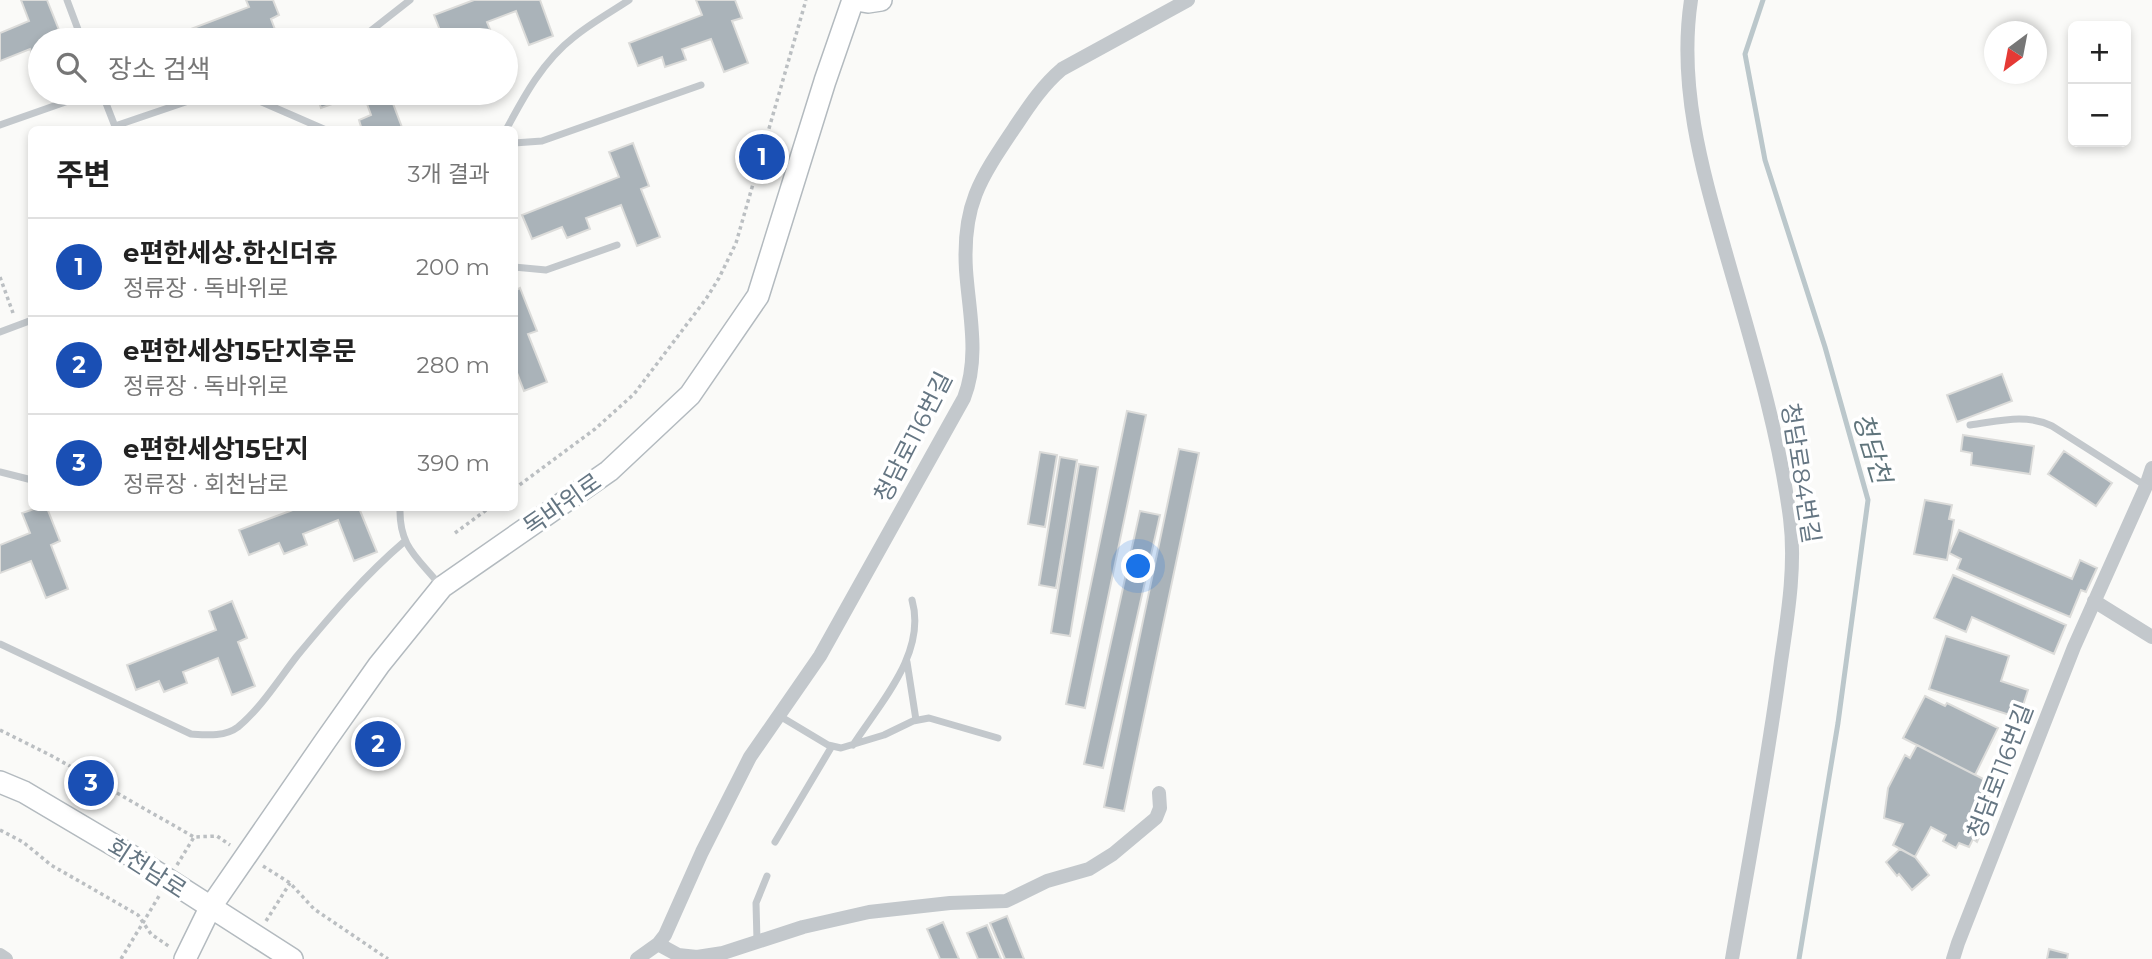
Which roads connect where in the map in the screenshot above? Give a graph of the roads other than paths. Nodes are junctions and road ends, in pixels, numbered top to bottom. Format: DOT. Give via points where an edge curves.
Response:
graph roads {
  1 [pos="67,0"];
  2 [pos="410,0"];
  3 [pos="629,0"];
  4 [pos="854,0"];
  5 [pos="881,0"];
  6 [pos="1188,0"];
  7 [pos="1690,0"];
  8 [pos="78,28"];
  9 [pos="374,28"];
  10 [pos="701,85"];
  11 [pos="57,105"];
  12 [pos="106,105"];
  13 [pos="179,105"];
  14 [pos="269,105"];
  15 [pos="0,125"];
  16 [pos="114,126"];
  17 [pos="121,126"];
  18 [pos="317,126"];
  19 [pos="508,126"];
  20 [pos="518,143"];
  21 [pos="617,245"];
  22 [pos="518,267"];
  23 [pos="28,321"];
  24 [pos="0,332"];
  25 [pos="1970,425"];
  26 [pos="2152,468"];
  27 [pos="0,472"];
  28 [pos="28,479"];
  29 [pos="2149,486"];
  30 [pos="400,511"];
  31 [pos="405,541"];
  32 [pos="442,587"];
  33 [pos="912,600"];
  34 [pos="2094,601"];
  35 [pos="2152,637"];
  36 [pos="0,644"];
  37 [pos="907,661"];
  38 [pos="778,715"];
  39 [pos="916,720"];
  40 [pos="998,738"];
  41 [pos="832,746"];
  42 [pos="853,746"];
  43 [pos="0,782"];
  44 [pos="1160,793"];
  45 [pos="775,842"];
  46 [pos="767,876"];
  47 [pos="210,908"];
  48 [pos="757,941"];
  49 [pos="658,944"];
  50 [pos="185,959"];
  51 [pos="292,959"];
  52 [pos="637,959"];
  53 [pos="1732,959"];
  54 [pos="1954,959"];
  1 -- 8 [label="lane"];
  2 -- 9 [label="lane"];
  3 -- 19 [label="lane" via="572,38 526,92"];
  4 -- 5 [label="main road"];
  4 -- 32 [label="main road, 독바위로" via="758,296 690,395 609,471"];
  6 -- 38 [label="street, 청담로116번길" via="1049,80 977,187 965,246 973,367 970,381 955,417 820,656"];
  7 -- 53 [label="street, 청담로84번길" via="1688,90 1698,153 1769,408 1792,545 1777,692"];
  10 -- 20 [label="lane" via="542,141"];
  11 -- 15 [label="lane"];
  12 -- 16 [label="lane"];
  13 -- 17 [label="lane"];
  14 -- 18 [label="lane"];
  21 -- 22 [label="lane" via="546,270"];
  23 -- 24 [label="lane"];
  25 -- 29 [label="lane" via="2022,417 2038,420"];
  26 -- 29 [label="street"];
  27 -- 28 [label="lane"];
  29 -- 34 [label="street, 청담로116번길"];
  30 -- 31 [label="lane"];
  31 -- 32 [label="lane"];
  31 -- 36 [label="lane" via="335,609 236,729 221,733 191,734"];
  32 -- 47 [label="main road, 독바위로" via="379,666"];
  33 -- 37 [label="lane" via="916,621"];
  34 -- 35 [label="street"];
  34 -- 54 [label="street, 청담로116번길"];
  37 -- 39 [label="lane"];
  37 -- 42 [label="lane"];
  38 -- 41 [label="lane"];
  38 -- 49 [label="street, 청담로116번길" via="750,757"];
  39 -- 40 [label="lane" via="929,718"];
  39 -- 42 [label="lane"];
  41 -- 42 [label="lane"];
  41 -- 45 [label="lane"];
  43 -- 47 [label="main road, 회천남로" via="122,850"];
  44 -- 48 [label="street" via="1156,818 1112,854 1089,869 1047,881 1019,897 869,912"];
  46 -- 48 [label="lane" via="757,903"];
  47 -- 50 [label="main road, 독바위로"];
  47 -- 51 [label="main road, 회천남로"];
  48 -- 49 [label="street" via="697,957 678,955"];
  49 -- 52 [label="street, 청담로116번길"];
}
